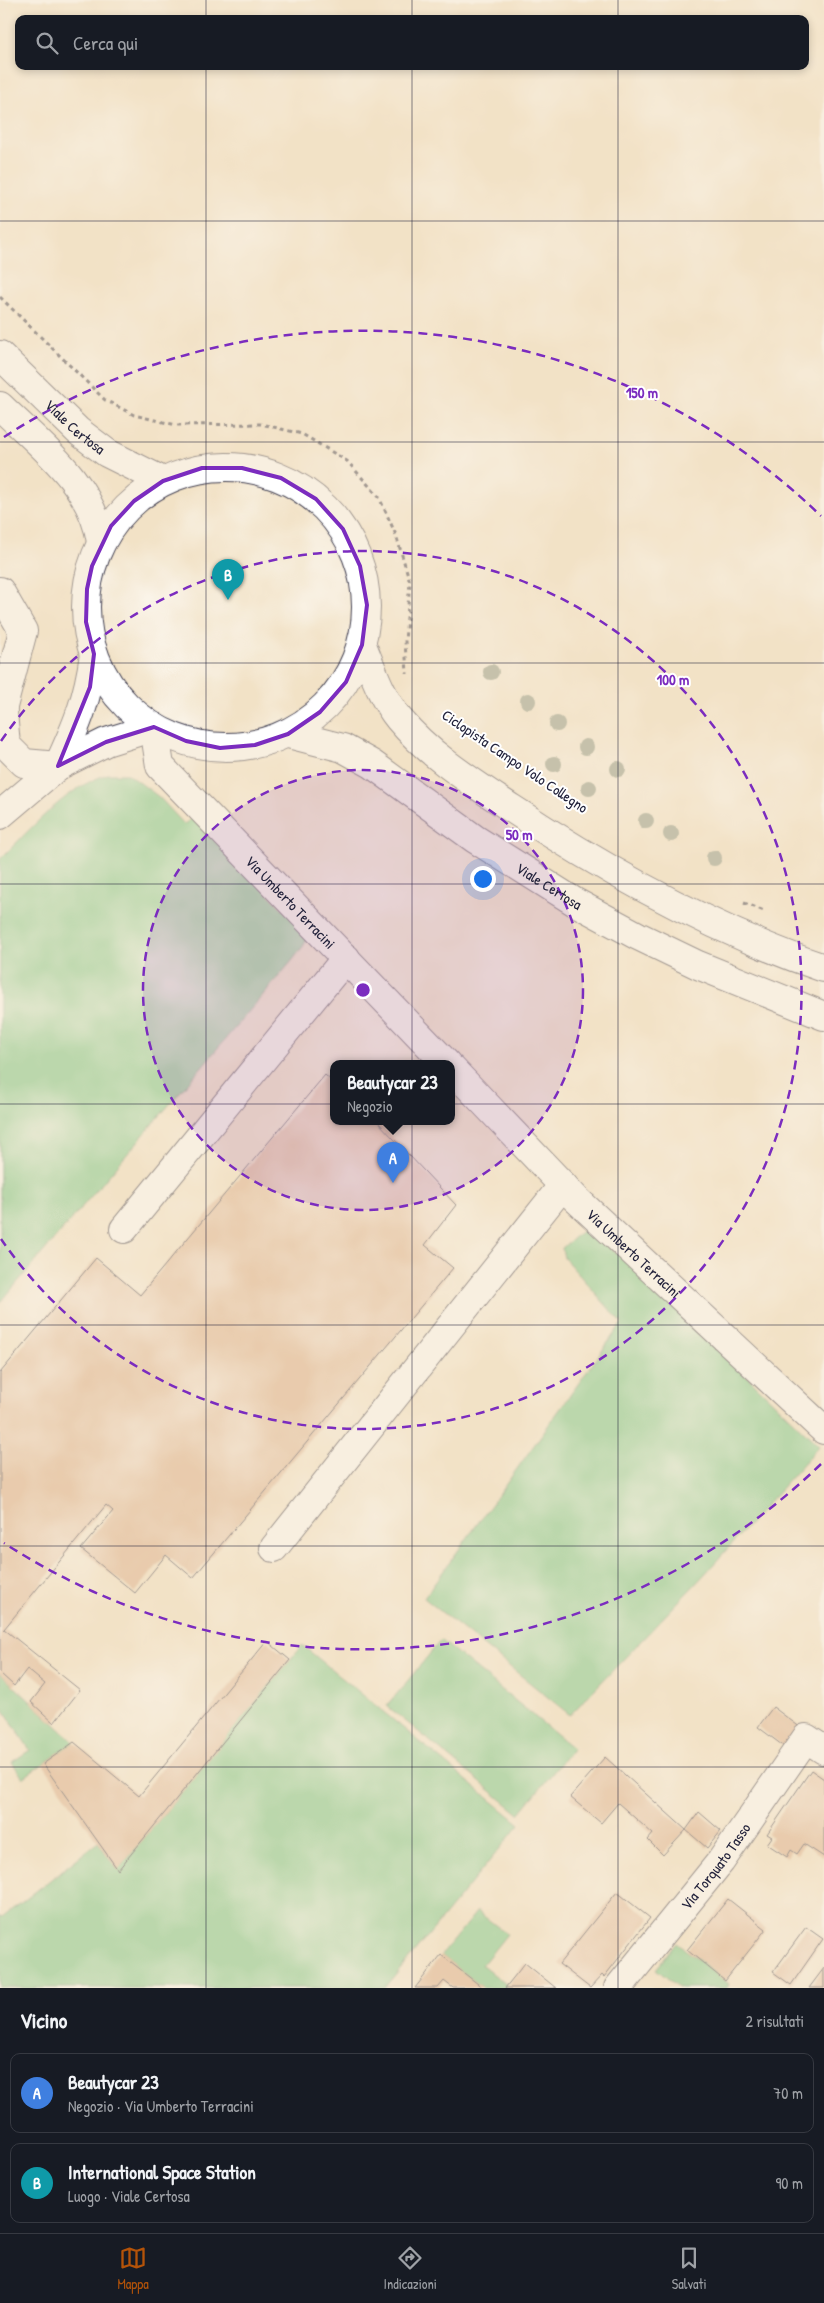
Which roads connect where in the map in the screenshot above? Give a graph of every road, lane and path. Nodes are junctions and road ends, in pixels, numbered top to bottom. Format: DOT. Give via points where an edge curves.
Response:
graph roads {
  1 [pos="0,297"];
  2 [pos="0,355"];
  3 [pos="0,406"];
  4 [pos="164,481"];
  5 [pos="101,542"];
  6 [pos="0,591"];
  7 [pos="362,645"];
  8 [pos="94,654"];
  9 [pos="407,683"];
  10 [pos="2,715"];
  11 [pos="154,728"];
  12 [pos="288,734"];
  13 [pos="118,738"];
  14 [pos="58,766"];
  15 [pos="160,766"];
  16 [pos="0,815"];
  17 [pos="741,902"];
  18 [pos="768,914"];
  19 [pos="346,958"];
  20 [pos="824,968"];
  21 [pos="824,1016"];
  22 [pos="443,1060"];
  23 [pos="455,1072"];
  24 [pos="563,1185"];
  25 [pos="124,1230"];
  26 [pos="824,1430"];
  27 [pos="274,1548"];
  28 [pos="815,1744"];
  29 [pos="618,1988"];
  1 -- 9 [label="path" via="105,400 134,415 176,424 261,424 302,434 347,461 379,497 396,535 410,582 405,641"];
  2 -- 4 [label="main road, Viale Certosa" via="78,431 107,454"];
  3 -- 5 [label="main road" via="66,470 87,497 98,521"];
  4 -- 5 [label="main road" via="134,500"];
  4 -- 7 [label="main road" via="202,468 242,468 282,478 316,499 343,529 360,566 367,605"];
  5 -- 8 [label="main road" via="87,589 86,622"];
  6 -- 10 [label="main road" via="23,631"];
  7 -- 12 [label="main road" via="346,682 320,712"];
  7 -- 20 [label="main road" via="383,697 400,720 437,756 494,797 667,900 753,940"];
  8 -- 11 [label="main road" via="117,696"];
  8 -- 14 [label="main road" via="84,708"];
  10 -- 14 [label="main road" via="6,745 24,764"];
  11 -- 12 [label="main road" via="186,741 220,748 254,745"];
  11 -- 13 [label="main road"];
  11 -- 15 [label="main road"];
  12 -- 21 [label="main road, Viale Certosa" via="343,748 358,756 475,838 575,902 638,936 698,965"];
  13 -- 14 [label="main road"];
  13 -- 15 [label="main road, Via Umberto Terracini" via="144,750"];
  14 -- 16 [label="main road"];
  15 -- 19 [label="main road, Via Umberto Terracini"];
  17 -- 18 [label="path"];
  19 -- 22 [label="main road, Via Umberto Terracini"];
  19 -- 25 [label="main road"];
  23 -- 24 [label="main road, Via Umberto Terracini"];
  24 -- 26 [label="main road, Via Umberto Terracini"];
  24 -- 27 [label="main road"];
  28 -- 29 [label="main road, Via Torquato Tasso"];
}
